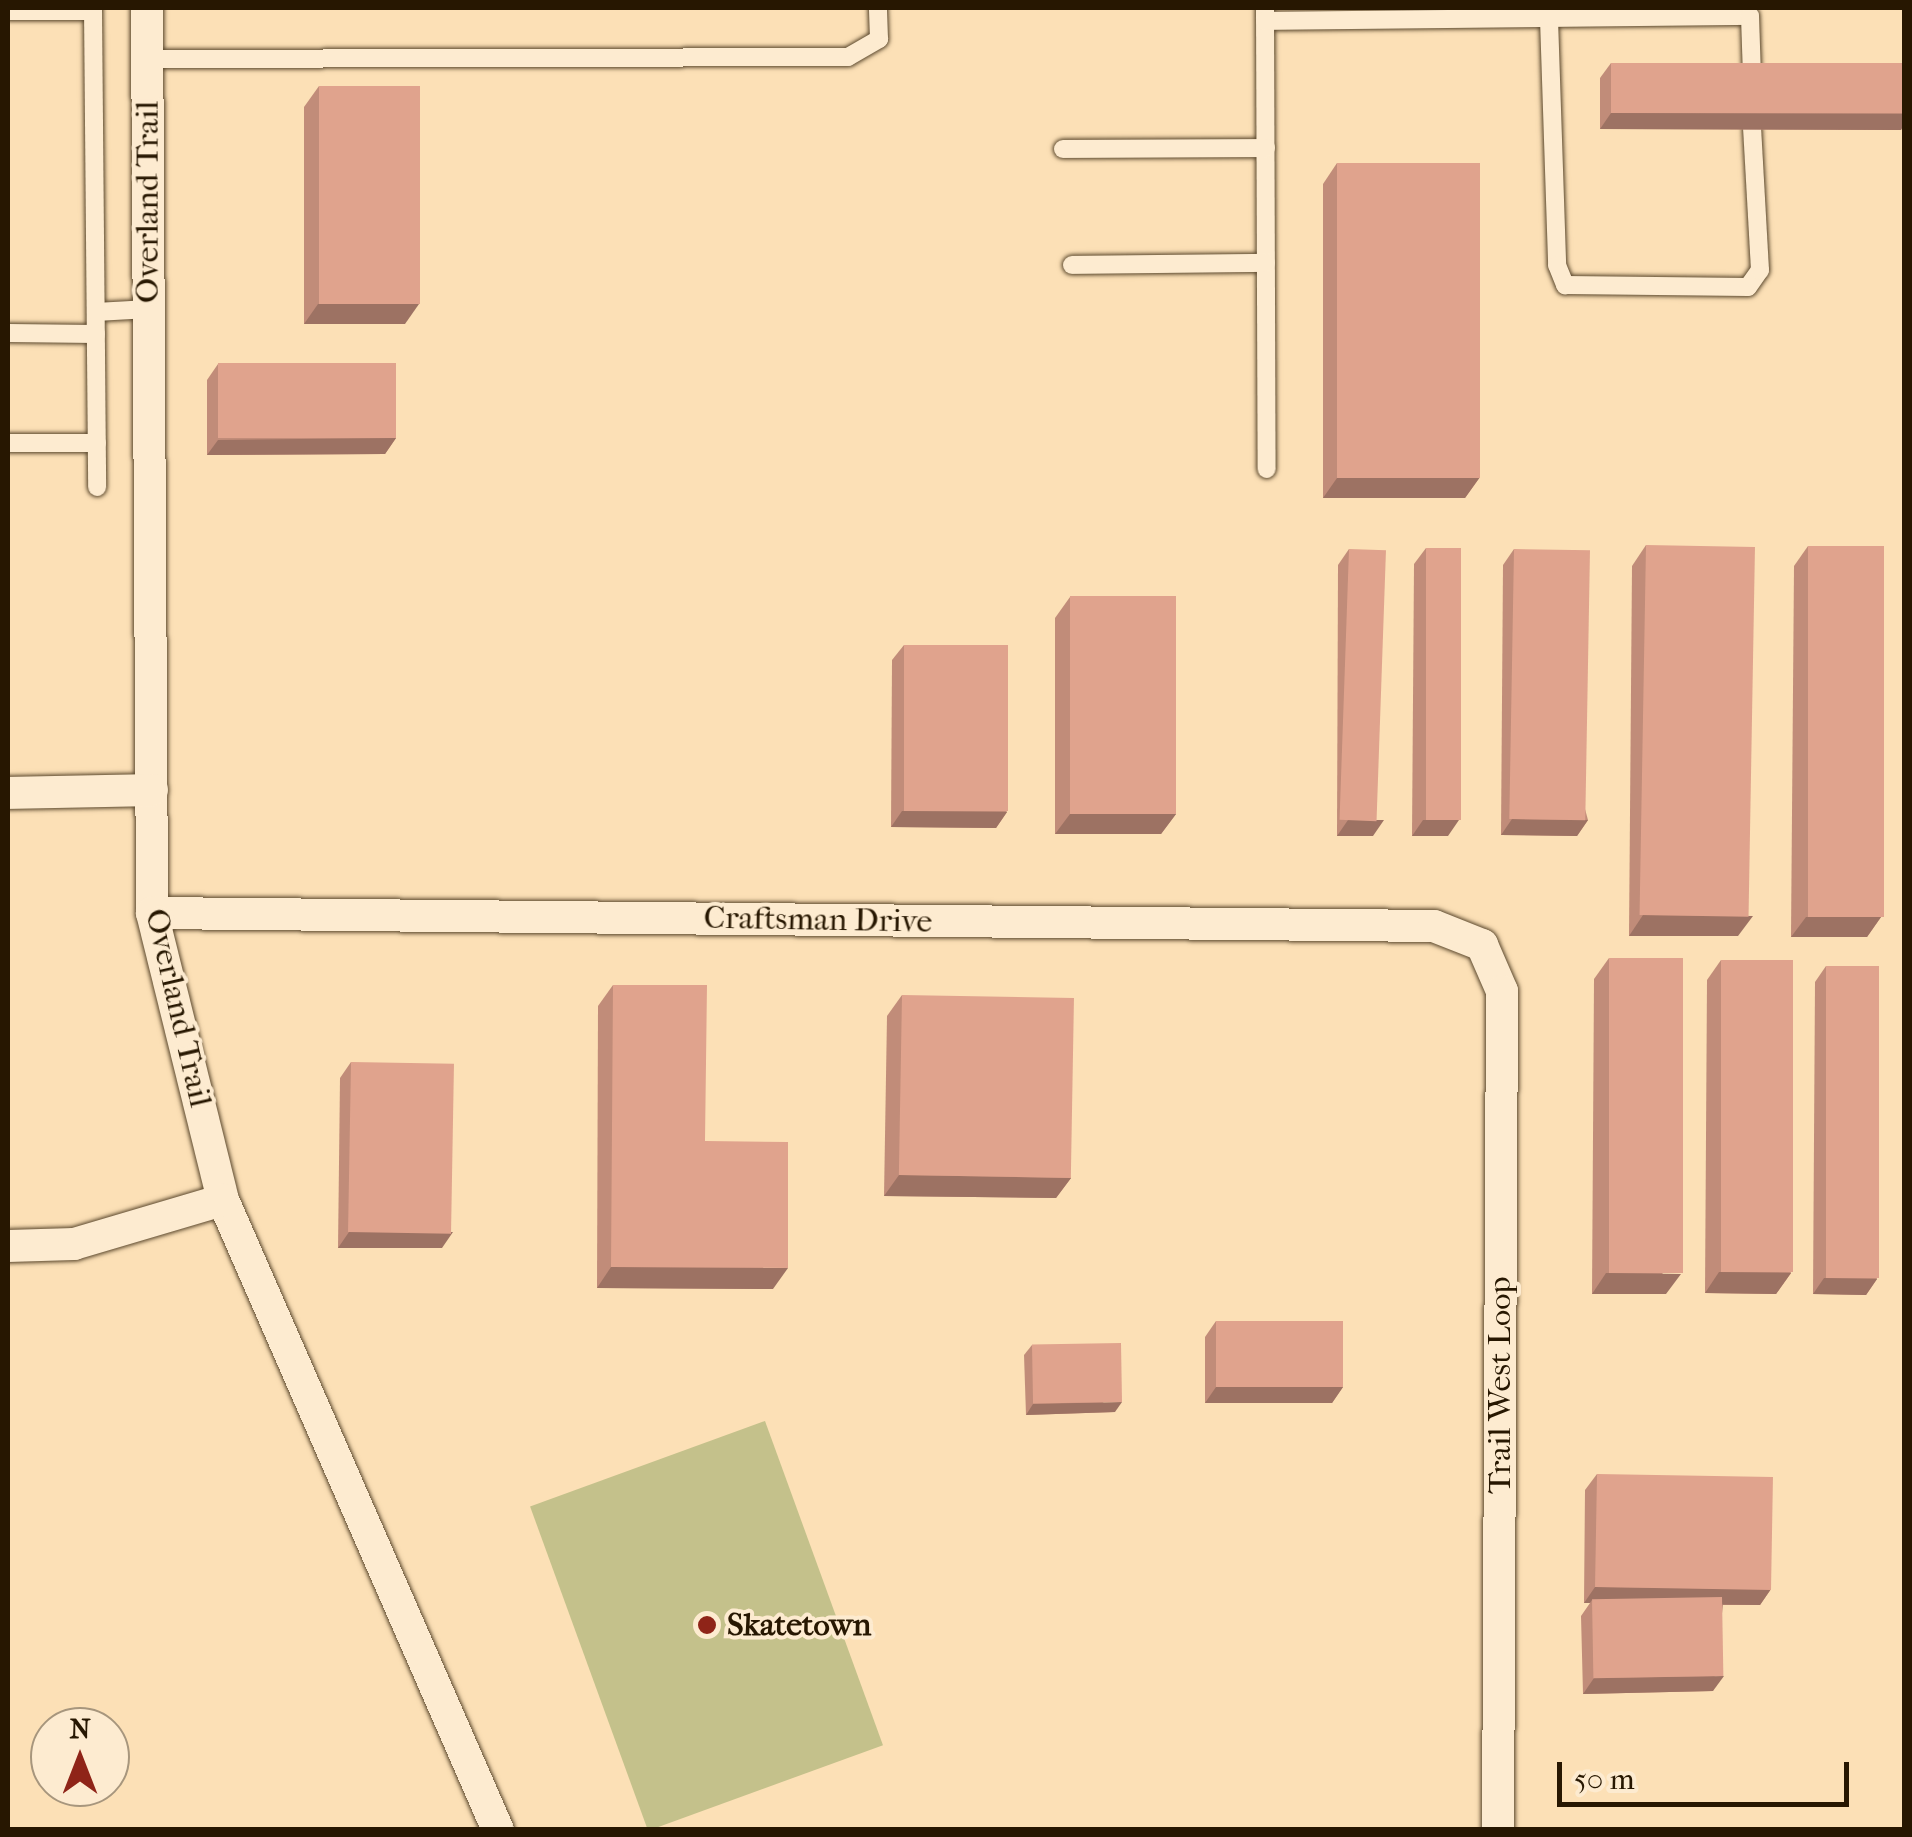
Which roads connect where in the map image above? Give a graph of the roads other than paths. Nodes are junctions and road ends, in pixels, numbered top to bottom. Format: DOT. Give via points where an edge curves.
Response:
graph roads {
  1 [pos="147,8"];
  2 [pos="878,8"];
  3 [pos="94,9"];
  4 [pos="8,11"];
  5 [pos="1750,12"];
  6 [pos="1266,14"];
  7 [pos="1549,19"];
  8 [pos="148,59"];
  9 [pos="1752,76"];
  10 [pos="1752,128"];
  11 [pos="1266,148"];
  12 [pos="1064,149"];
  13 [pos="1266,263"];
  14 [pos="1072,265"];
  15 [pos="149,309"];
  16 [pos="96,312"];
  17 [pos="8,334"];
  18 [pos="96,334"];
  19 [pos="8,443"];
  20 [pos="96,443"];
  21 [pos="1267,469"];
  22 [pos="96,487"];
  23 [pos="152,790"];
  24 [pos="8,793"];
  25 [pos="152,914"];
  26 [pos="1482,944"];
  27 [pos="223,1200"];
  28 [pos="8,1246"];
  29 [pos="498,1830"];
  30 [pos="1498,1830"];
  1 -- 8 [label="street, Overland Trail"];
  2 -- 8 [label="lane" via="879,39 848,57"];
  3 -- 4 [label="lane"];
  3 -- 16 [label="lane"];
  5 -- 7 [label="lane"];
  5 -- 9 [label="lane"];
  6 -- 7 [label="lane"];
  6 -- 11 [label="lane"];
  7 -- 10 [label="lane" via="1557,264 1565,285 1748,287 1760,270"];
  8 -- 15 [label="street, Overland Trail"];
  11 -- 12 [label="lane"];
  11 -- 13 [label="lane"];
  13 -- 14 [label="lane"];
  13 -- 21 [label="lane"];
  15 -- 16 [label="lane"];
  15 -- 23 [label="street, Overland Trail"];
  16 -- 18 [label="lane"];
  17 -- 18 [label="lane"];
  18 -- 20 [label="lane"];
  19 -- 20 [label="lane"];
  20 -- 22 [label="lane"];
  23 -- 24 [label="street"];
  23 -- 25 [label="street, Overland Trail"];
  25 -- 26 [label="street, Craftsman Drive" via="1434,926"];
  25 -- 27 [label="street, Overland Trail"];
  26 -- 30 [label="street, Trail West Loop" via="1502,991"];
  27 -- 28 [label="street" via="74,1244"];
  27 -- 29 [label="street, Overland Trail"];
}
